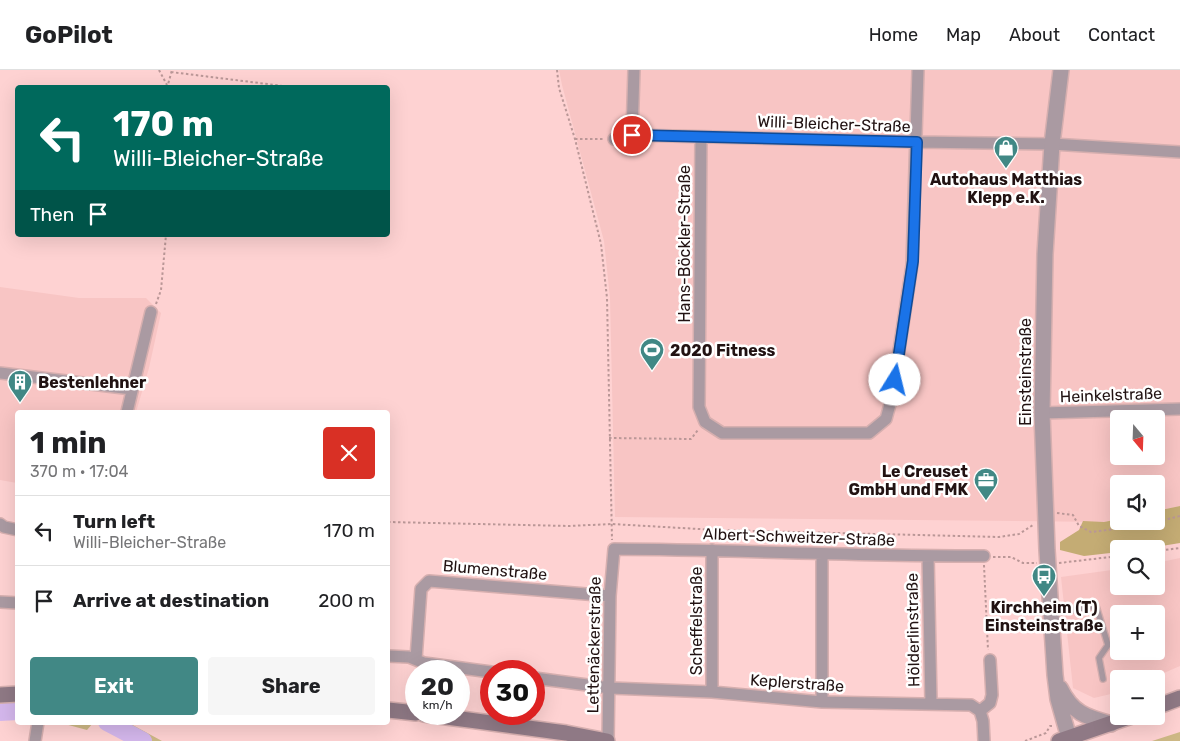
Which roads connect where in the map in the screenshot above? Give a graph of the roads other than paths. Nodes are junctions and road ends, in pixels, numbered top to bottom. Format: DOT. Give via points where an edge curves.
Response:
graph roads {
  1 [pos="634,70"];
  2 [pos="918,70"];
  3 [pos="1061,70"];
  4 [pos="632,135"];
  5 [pos="701,137"];
  6 [pos="614,139"];
  7 [pos="917,142"];
  8 [pos="1052,144"];
  9 [pos="1180,152"];
  10 [pos="151,312"];
  11 [pos="0,373"];
  12 [pos="132,389"];
  13 [pos="1180,409"];
  14 [pos="127,410"];
  15 [pos="1042,413"];
  16 [pos="0,524"];
  17 [pos="15,529"];
  18 [pos="614,549"];
  19 [pos="712,550"];
  20 [pos="822,555"];
  21 [pos="928,556"];
  22 [pos="984,556"];
  23 [pos="610,596"];
  24 [pos="0,602"];
  25 [pos="15,603"];
  26 [pos="1051,614"];
  27 [pos="390,656"];
  28 [pos="416,659"];
  29 [pos="990,660"];
  30 [pos="480,671"];
  31 [pos="1055,674"];
  32 [pos="1103,678"];
  33 [pos="545,679"];
  34 [pos="610,688"];
  35 [pos="712,692"];
  36 [pos="15,694"];
  37 [pos="0,695"];
  38 [pos="1180,698"];
  39 [pos="822,702"];
  40 [pos="931,703"];
  41 [pos="1165,704"];
  42 [pos="390,710"];
  43 [pos="980,711"];
  44 [pos="405,712"];
  45 [pos="470,721"];
  46 [pos="1110,724"];
  47 [pos="1110,724"];
  48 [pos="38,725"];
  49 [pos="566,737"];
  50 [pos="36,738"];
  51 [pos="1064,739"];
  52 [pos="608,741"];
  53 [pos="984,741"];
  1 -- 4 [label="street"];
  2 -- 7 [label="street"];
  3 -- 8 [label="street, Einsteinstraße"];
  4 -- 5 [label="street, Willi-Bleicher-Straße"];
  4 -- 6 [label="street, Willi-Bleicher-Straße"];
  5 -- 7 [label="street, Willi-Bleicher-Straße"];
  5 -- 7 [label="street, Hans-Böckler-Straße" via="699,407 705,422 722,433 869,433 886,419 913,261"];
  7 -- 8 [label="street, Willi-Bleicher-Straße"];
  8 -- 9 [label="street"];
  8 -- 15 [label="street, Einsteinstraße" via="1044,254"];
  10 -- 12 [label="street"];
  11 -- 12 [label="street"];
  12 -- 14 [label="street"];
  13 -- 15 [label="street, Heinkelstraße"];
  15 -- 26 [label="street, Einsteinstraße"];
  16 -- 17 [label="street"];
  18 -- 19 [label="street, Albert-Schweitzer-Straße"];
  18 -- 23 [label="street, Lettenäckerstraße"];
  19 -- 20 [label="street, Albert-Schweitzer-Straße"];
  19 -- 35 [label="street, Scheffelstraße"];
  20 -- 21 [label="street, Albert-Schweitzer-Straße"];
  20 -- 39 [label="street"];
  21 -- 22 [label="street, Albert-Schweitzer-Straße"];
  21 -- 40 [label="street, Hölderlinstraße"];
  23 -- 28 [label="street, Blumenstraße" via="428,580 421,589"];
  23 -- 34 [label="street, Lettenäckerstraße"];
  24 -- 25 [label="street"];
  26 -- 31 [label="street, Einsteinstraße"];
  26 -- 32 [label="lane" via="1096,606 1108,645 1099,658"];
  27 -- 28 [label="street"];
  28 -- 30 [label="street" via="424,663"];
  29 -- 43 [label="street" via="992,695 990,703"];
  31 -- 46 [label="street, Einsteinstraße" via="1066,702 1089,718"];
  31 -- 51 [label="street, Einsteinstraße"];
  33 -- 34 [label="street, Keplerstraße"];
  34 -- 35 [label="street, Keplerstraße"];
  34 -- 52 [label="street, Lettenäckerstraße"];
  35 -- 39 [label="street, Keplerstraße"];
  36 -- 37 [label="main road"];
  38 -- 41 [label="main road"];
  39 -- 40 [label="street, Keplerstraße"];
  40 -- 43 [label="street, Keplerstraße" via="971,705"];
  42 -- 44 [label="main road"];
  43 -- 53 [label="street" via="984,721"];
  45 -- 49 [label="main road"];
  47 -- 51 [label="main road"];
  48 -- 50 [label="street"];
  49 -- 52 [label="main road"];
}
